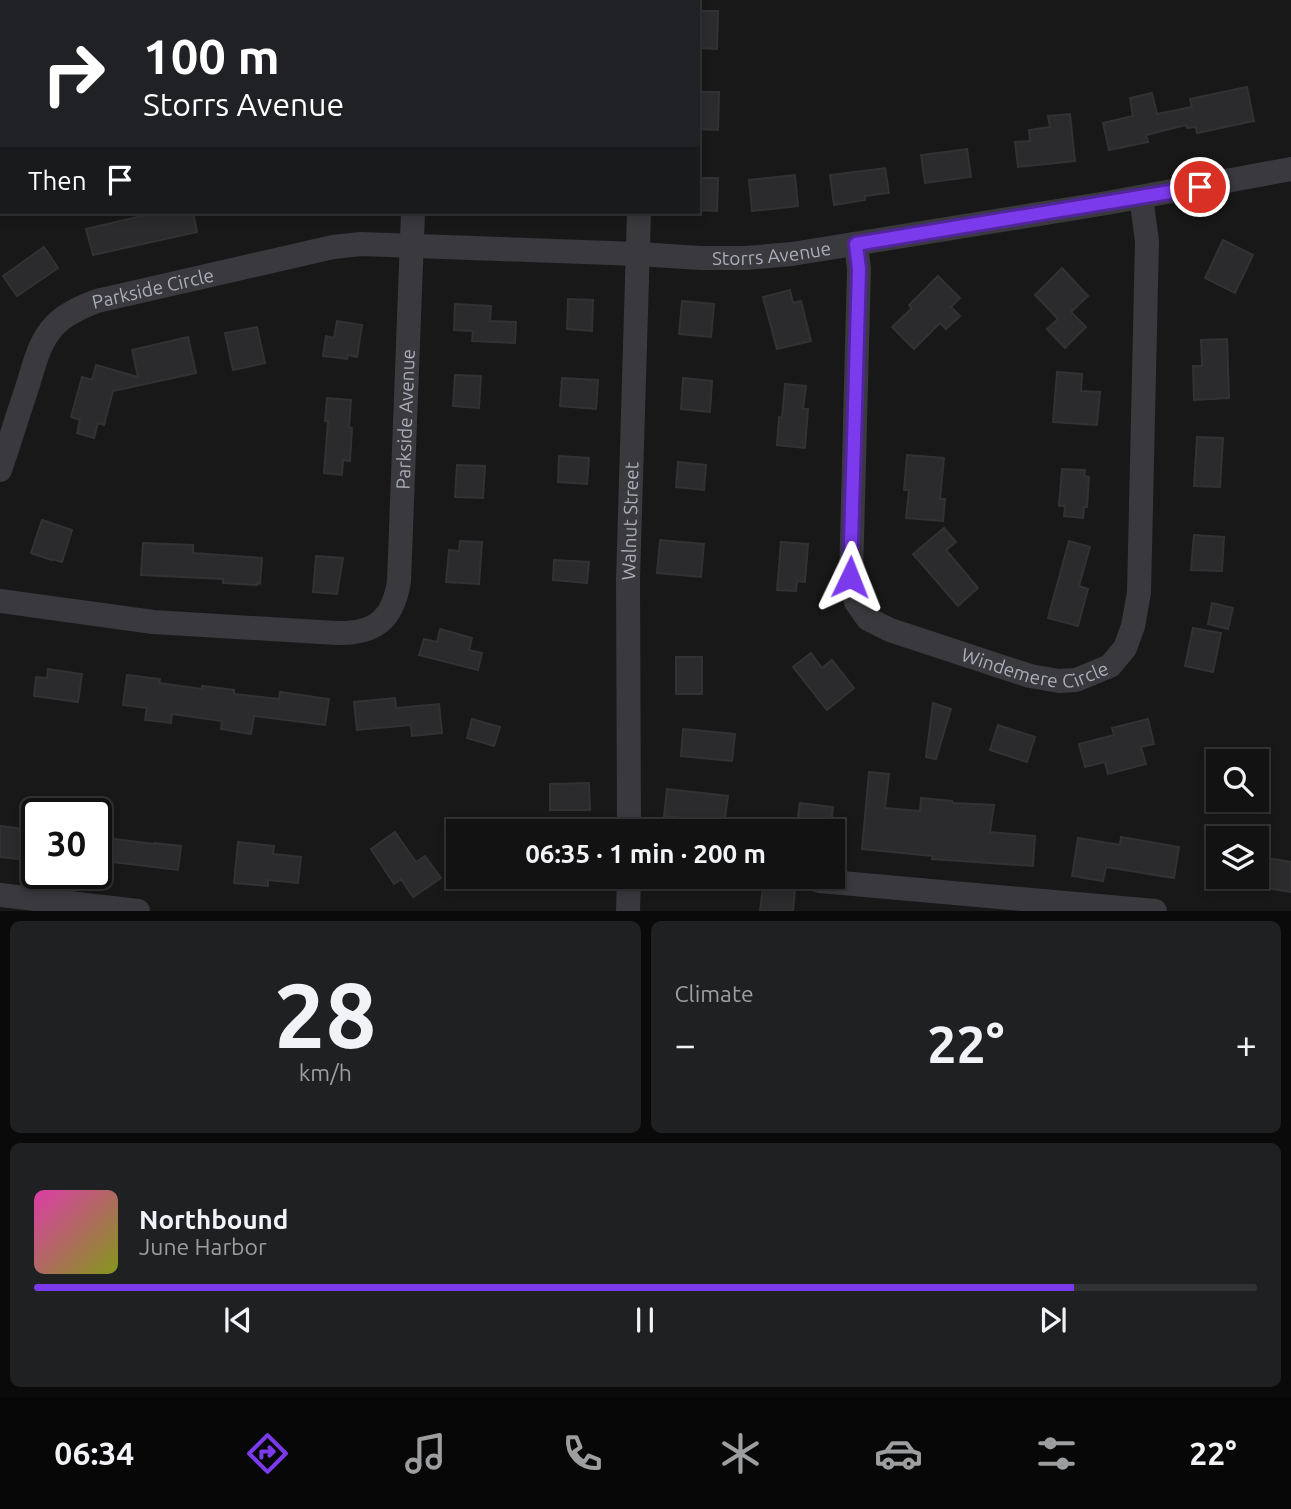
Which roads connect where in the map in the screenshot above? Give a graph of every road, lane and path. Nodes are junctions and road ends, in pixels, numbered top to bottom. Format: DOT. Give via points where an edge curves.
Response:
graph roads {
  1 [pos="1291,169"];
  2 [pos="1141,197"];
  3 [pos="413,214"];
  4 [pos="639,214"];
  5 [pos="856,244"];
  6 [pos="411,245"];
  7 [pos="638,254"];
  8 [pos="0,470"];
  9 [pos="0,601"];
  10 [pos="629,819"];
  11 [pos="845,883"];
  12 [pos="629,889"];
  13 [pos="0,895"];
  14 [pos="138,911"];
  15 [pos="628,911"];
  16 [pos="1155,911"];
  1 -- 2 [label="street, Storrs Avenue"];
  2 -- 5 [label="street, Storrs Avenue"];
  2 -- 5 [label="street, Windemere Circle" via="1147,241 1138,609 1125,648 1110,666 1076,680 1030,676 890,631 868,619 856,602 850,577"];
  3 -- 6 [label="street, Parkside Avenue"];
  4 -- 7 [label="street, Walnut Street"];
  5 -- 7 [label="street, Storrs Avenue" via="746,258"];
  6 -- 7 [label="street, Storrs Avenue"];
  6 -- 8 [label="street, Parkside Circle" via="333,247 97,301 74,311 54,326 41,347"];
  6 -- 9 [label="street, Parkside Avenue" via="398,581 394,603 381,622 362,632 336,633 153,622"];
  7 -- 10 [label="street, Walnut Street" via="628,579"];
  11 -- 16 [label="street"];
  12 -- 15 [label="street"];
  13 -- 14 [label="street"];
}
